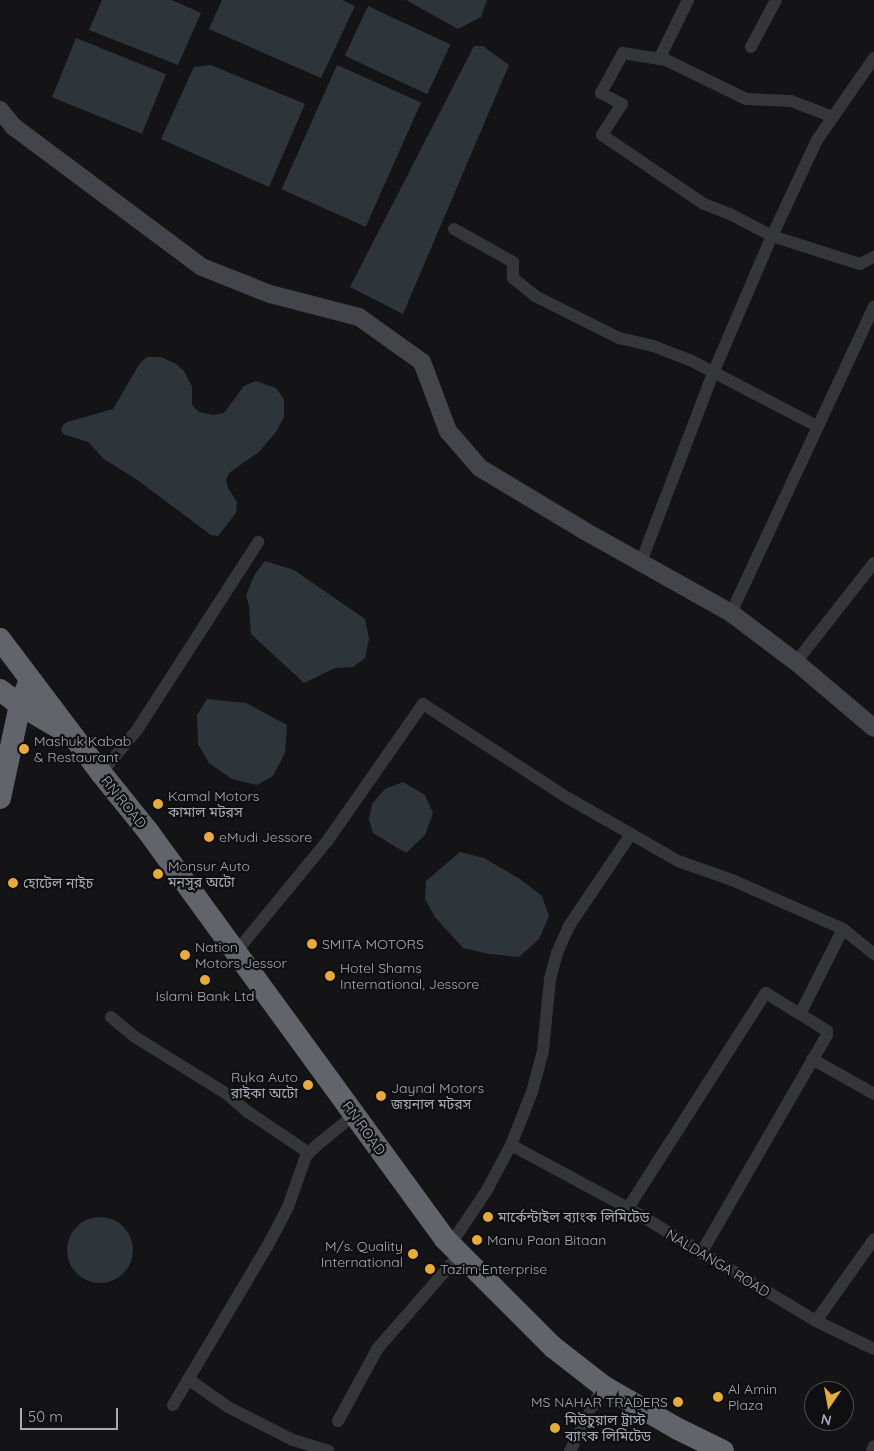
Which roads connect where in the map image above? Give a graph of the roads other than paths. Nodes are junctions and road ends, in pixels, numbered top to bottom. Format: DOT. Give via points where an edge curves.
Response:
graph roads {
  1 [pos="688,0"];
  2 [pos="776,0"];
  3 [pos="751,47"];
  4 [pos="659,58"];
  5 [pos="874,58"];
  6 [pos="0,110"];
  7 [pos="833,117"];
  8 [pos="454,229"];
  9 [pos="772,236"];
  10 [pos="874,257"];
  11 [pos="874,307"];
  12 [pos="714,372"];
  13 [pos="817,426"];
  14 [pos="258,542"];
  15 [pos="641,562"];
  16 [pos="874,563"];
  17 [pos="731,613"];
  18 [pos="2,652"];
  19 [pos="796,662"];
  20 [pos="30,680"];
  21 [pos="0,690"];
  22 [pos="20,705"];
  23 [pos="874,728"];
  24 [pos="72,735"];
  25 [pos="101,773"];
  26 [pos="0,798"];
  27 [pos="631,834"];
  28 [pos="843,929"];
  29 [pos="236,952"];
  30 [pos="874,954"];
  31 [pos="800,1014"];
  32 [pos="111,1017"];
  33 [pos="812,1060"];
  34 [pos="874,1094"];
  35 [pos="354,1115"];
  36 [pos="511,1145"];
  37 [pos="309,1153"];
  38 [pos="628,1208"];
  39 [pos="874,1239"];
  40 [pos="455,1250"];
  41 [pos="701,1253"];
  42 [pos="816,1321"];
  43 [pos="874,1350"];
  44 [pos="188,1379"];
  45 [pos="603,1386"];
  46 [pos="173,1405"];
  47 [pos="338,1421"];
  48 [pos="874,1446"];
  49 [pos="328,1451"];
  50 [pos="570,1451"];
  51 [pos="723,1451"];
  52 [pos="872,1451"];
  1 -- 4 [label="street"];
  2 -- 3 [label="street"];
  4 -- 7 [label="street" via="746,99 791,101"];
  4 -- 9 [label="street" via="623,53 601,93 622,104 602,135 704,204"];
  5 -- 7 [label="street"];
  6 -- 15 [label="street" via="14,127 202,267 270,294 358,317 414,356 422,362 448,431 480,468"];
  7 -- 9 [label="street" via="817,140"];
  8 -- 12 [label="street" via="513,262 513,278 535,296 619,338 653,346"];
  9 -- 10 [label="street" via="860,264"];
  9 -- 12 [label="street"];
  11 -- 13 [label="street"];
  12 -- 13 [label="street"];
  12 -- 15 [label="street"];
  13 -- 17 [label="street"];
  14 -- 25 [label="street" via="137,730"];
  15 -- 17 [label="street"];
  16 -- 19 [label="street"];
  17 -- 19 [label="street"];
  18 -- 20 [label="highway, RN ROAD"];
  19 -- 23 [label="street"];
  20 -- 22 [label="highway"];
  20 -- 24 [label="highway, RN ROAD"];
  21 -- 22 [label="highway, RN ROAD"];
  22 -- 24 [label="highway, RN ROAD"];
  22 -- 26 [label="highway"];
  24 -- 25 [label="highway, RN ROAD"];
  25 -- 29 [label="highway, RN ROAD"];
  27 -- 28 [label="street" via="678,861 732,880"];
  27 -- 29 [label="street" via="568,798 423,704 328,840"];
  27 -- 36 [label="street" via="569,926 557,953 550,979 543,1051 532,1092"];
  28 -- 30 [label="street"];
  28 -- 31 [label="street"];
  29 -- 35 [label="highway, RN ROAD"];
  31 -- 33 [label="street" via="828,1033"];
  31 -- 38 [label="street" via="764,995"];
  32 -- 37 [label="street" via="135,1037 226,1094"];
  33 -- 34 [label="street"];
  33 -- 41 [label="street"];
  35 -- 37 [label="street"];
  35 -- 40 [label="highway, RN ROAD"];
  36 -- 38 [label="street, NALDANGA ROAD"];
  36 -- 40 [label="street"];
  37 -- 44 [label="street" via="288,1207 267,1247"];
  38 -- 41 [label="street, NALDANGA ROAD"];
  39 -- 42 [label="street"];
  40 -- 45 [label="highway, RN ROAD" via="553,1347"];
  40 -- 47 [label="street" via="378,1348"];
  41 -- 42 [label="street, NALDANGA ROAD"];
  42 -- 43 [label="street, NALDANGA ROAD"];
  44 -- 46 [label="street"];
  44 -- 49 [label="street" via="228,1407 293,1440"];
  45 -- 50 [label="street"];
  45 -- 51 [label="highway, RN ROAD"];
  48 -- 52 [label="street"];
}
